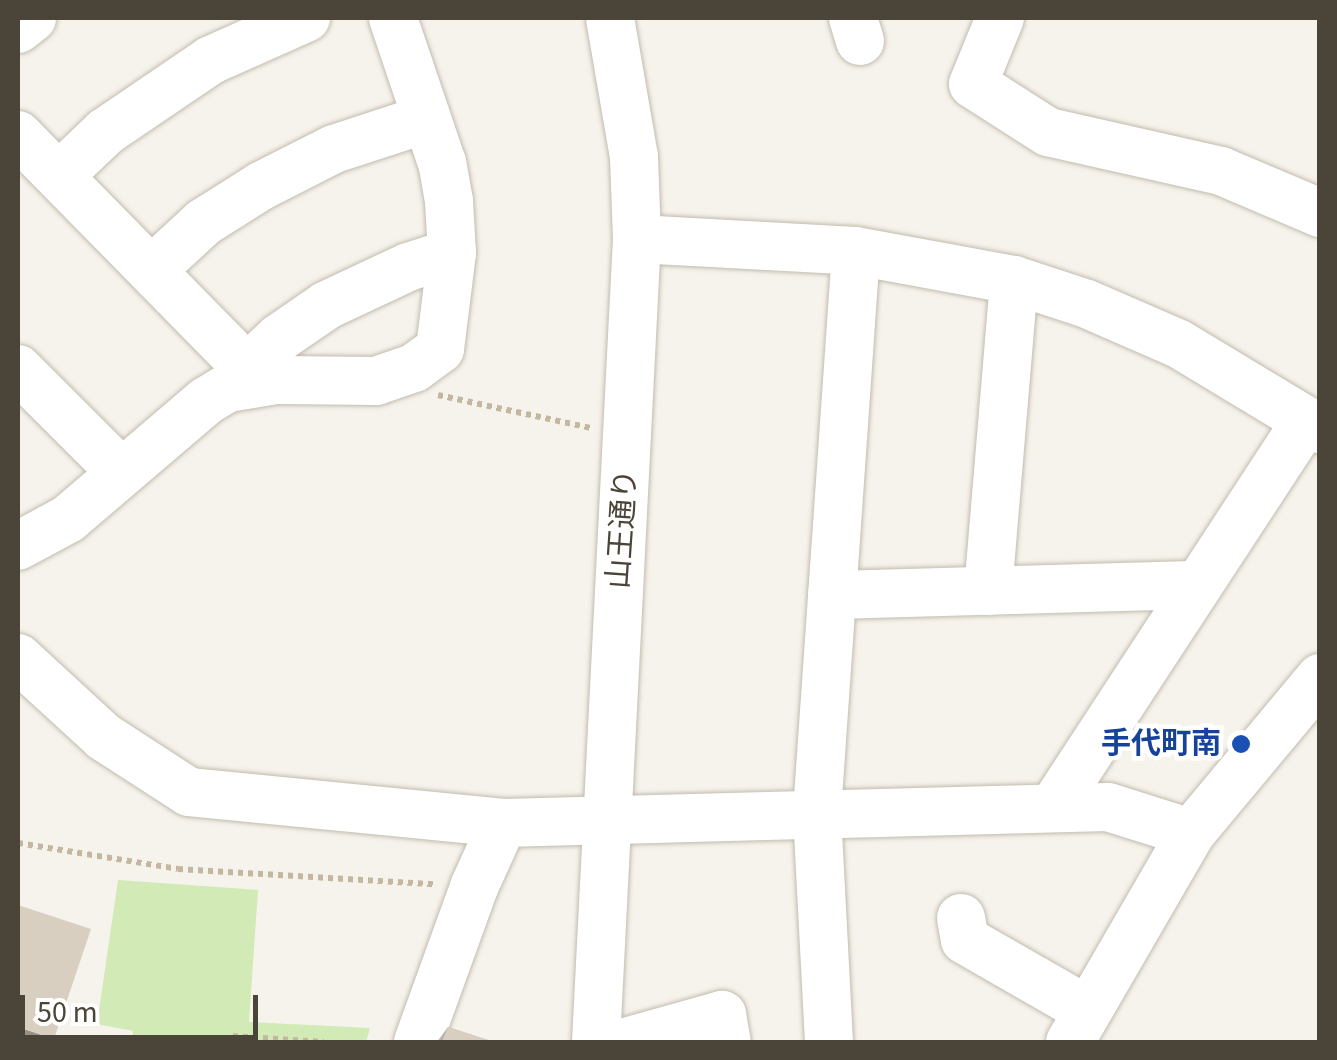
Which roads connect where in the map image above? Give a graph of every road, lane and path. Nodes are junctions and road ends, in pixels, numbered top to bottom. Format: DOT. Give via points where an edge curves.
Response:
graph roads {
  1 [pos="32,18"];
  2 [pos="306,18"];
  3 [pos="393,18"];
  4 [pos="610,18"];
  5 [pos="1000,18"];
  6 [pos="18,29"];
  7 [pos="426,119"];
  8 [pos="18,135"];
  9 [pos="59,176"];
  10 [pos="1320,213"];
  11 [pos="637,239"];
  12 [pos="856,251"];
  13 [pos="452,253"];
  14 [pos="153,269"];
  15 [pos="1014,280"];
  16 [pos="414,368"];
  17 [pos="18,369"];
  18 [pos="248,375"];
  19 [pos="1313,425"];
  20 [pos="630,435"];
  21 [pos="121,472"];
  22 [pos="18,546"];
  23 [pos="1196,586"];
  24 [pos="988,591"];
  25 [pos="832,594"];
  26 [pos="18,658"];
  27 [pos="1320,678"];
  28 [pos="1054,806"];
  29 [pos="817,812"];
  30 [pos="608,818"];
  31 [pos="503,823"];
  32 [pos="1191,833"];
  33 [pos="18,843"];
  34 [pos="474,887"];
  35 [pos="961,918"];
  36 [pos="1078,1026"];
  37 [pos="233,1036"];
  38 [pos="252,1040"];
  39 [pos="324,1042"];
  40 [pos="418,1042"];
  41 [pos="596,1042"];
  42 [pos="625,1042"];
  43 [pos="728,1042"];
  44 [pos="829,1042"];
  1 -- 6 [label="street"];
  2 -- 9 [label="street" via="211,60 106,132"];
  3 -- 7 [label="street"];
  4 -- 11 [label="street, 山王通り" via="634,157"];
  5 -- 10 [label="street" via="973,84 1048,132 1221,171"];
  7 -- 13 [label="street" via="442,163"];
  7 -- 14 [label="street" via="334,148 261,186 204,222"];
  8 -- 9 [label="street"];
  9 -- 14 [label="street"];
  11 -- 12 [label="street"];
  11 -- 20 [label="street, 山王通り"];
  12 -- 15 [label="street"];
  12 -- 25 [label="street"];
  13 -- 16 [label="street" via="440,349"];
  13 -- 18 [label="street" via="327,305 279,338"];
  14 -- 18 [label="street"];
  15 -- 19 [label="street" via="1179,344"];
  15 -- 24 [label="street"];
  16 -- 18 [label="street" via="376,381"];
  16 -- 20 [label="path" via="442,400"];
  17 -- 21 [label="street"];
  18 -- 21 [label="street"];
  19 -- 23 [label="street"];
  20 -- 30 [label="street, 山王通り"];
  21 -- 22 [label="street" via="68,520"];
  23 -- 24 [label="street"];
  23 -- 28 [label="street"];
  24 -- 25 [label="street"];
  25 -- 29 [label="street"];
  26 -- 31 [label="street" via="104,737 189,792"];
  27 -- 32 [label="street"];
  28 -- 29 [label="street"];
  28 -- 32 [label="street" via="1108,807"];
  29 -- 30 [label="street"];
  29 -- 44 [label="street"];
  30 -- 31 [label="street"];
  30 -- 41 [label="street, 山王通り"];
  31 -- 34 [label="street"];
  32 -- 36 [label="street"];
  33 -- 34 [label="path" via="178,869"];
  34 -- 40 [label="street"];
  35 -- 36 [label="street" via="965,940"];
  37 -- 38 [label="path"];
  38 -- 39 [label="path"];
  42 -- 43 [label="street" via="722,1015"];
}
